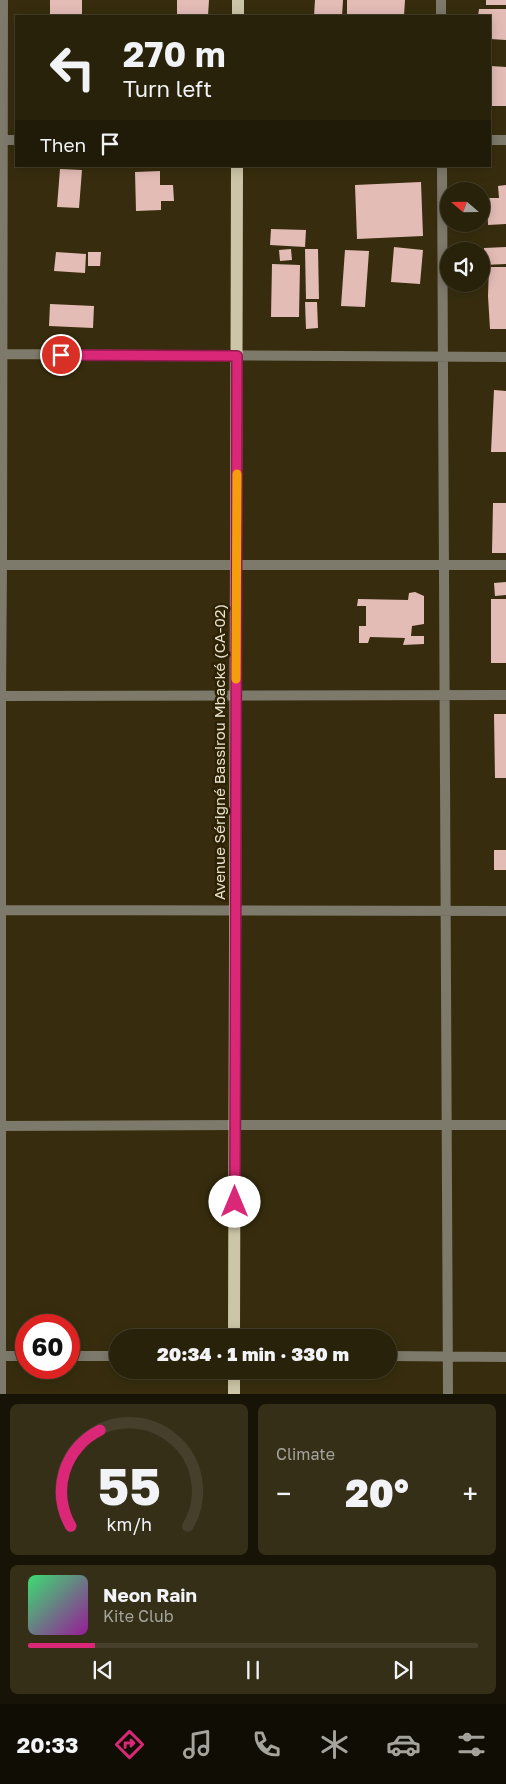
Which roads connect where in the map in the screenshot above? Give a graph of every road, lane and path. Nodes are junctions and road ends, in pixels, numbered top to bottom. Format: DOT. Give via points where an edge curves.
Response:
graph roads {
  1 [pos="3,0"];
  2 [pos="238,0"];
  3 [pos="441,0"];
  4 [pos="238,15"];
  5 [pos="441,15"];
  6 [pos="2,140"];
  7 [pos="15,140"];
  8 [pos="491,140"];
  9 [pos="506,140"];
  10 [pos="237,167"];
  11 [pos="442,167"];
  12 [pos="1,354"];
  13 [pos="237,356"];
  14 [pos="443,357"];
  15 [pos="506,357"];
  16 [pos="1,564"];
  17 [pos="236,565"];
  18 [pos="444,565"];
  19 [pos="506,566"];
  20 [pos="445,695"];
  21 [pos="506,695"];
  22 [pos="0,696"];
  23 [pos="236,696"];
  24 [pos="1,910"];
  25 [pos="446,910"];
  26 [pos="235,911"];
  27 [pos="506,911"];
  28 [pos="235,1125"];
  29 [pos="447,1125"];
  30 [pos="506,1125"];
  31 [pos="1,1126"];
  32 [pos="234,1329"];
  33 [pos="1,1356"];
  34 [pos="15,1356"];
  35 [pos="80,1356"];
  36 [pos="109,1356"];
  37 [pos="397,1356"];
  38 [pos="448,1356"];
  39 [pos="506,1357"];
  40 [pos="234,1379"];
  41 [pos="1,1394"];
  42 [pos="234,1394"];
  43 [pos="448,1394"];
  1 -- 6 [label="street"];
  2 -- 4 [label="main road"];
  3 -- 5 [label="street"];
  6 -- 7 [label="street"];
  6 -- 12 [label="street"];
  8 -- 9 [label="street"];
  10 -- 13 [label="main road, Avenue Sérigné Bassirou Mbacké (CA-02)"];
  11 -- 14 [label="street"];
  12 -- 13 [label="street"];
  12 -- 16 [label="street"];
  13 -- 14 [label="street"];
  13 -- 17 [label="main road, Avenue Sérigné Bassirou Mbacké (CA-02)"];
  14 -- 15 [label="street"];
  14 -- 18 [label="street"];
  16 -- 17 [label="street"];
  16 -- 22 [label="street"];
  17 -- 18 [label="street"];
  17 -- 23 [label="main road, Avenue Sérigné Bassirou Mbacké (CA-02)"];
  18 -- 19 [label="street"];
  18 -- 20 [label="street"];
  20 -- 21 [label="street"];
  20 -- 23 [label="street"];
  20 -- 25 [label="street"];
  22 -- 23 [label="street"];
  22 -- 24 [label="street"];
  23 -- 26 [label="main road, Avenue Sérigné Bassirou Mbacké (CA-02)"];
  24 -- 26 [label="street"];
  24 -- 31 [label="street"];
  25 -- 26 [label="street"];
  25 -- 27 [label="street"];
  25 -- 29 [label="street"];
  26 -- 28 [label="main road, Avenue Sérigné Bassirou Mbacké (CA-02)"];
  28 -- 29 [label="street"];
  28 -- 31 [label="street"];
  28 -- 32 [label="main road, Avenue Sérigné Bassirou Mbacké (CA-02)"];
  29 -- 30 [label="street"];
  29 -- 38 [label="street"];
  31 -- 33 [label="street"];
  33 -- 34 [label="street"];
  33 -- 41 [label="street"];
  35 -- 36 [label="street"];
  37 -- 38 [label="street"];
  38 -- 39 [label="street"];
  38 -- 43 [label="street"];
  40 -- 42 [label="main road"];
}
